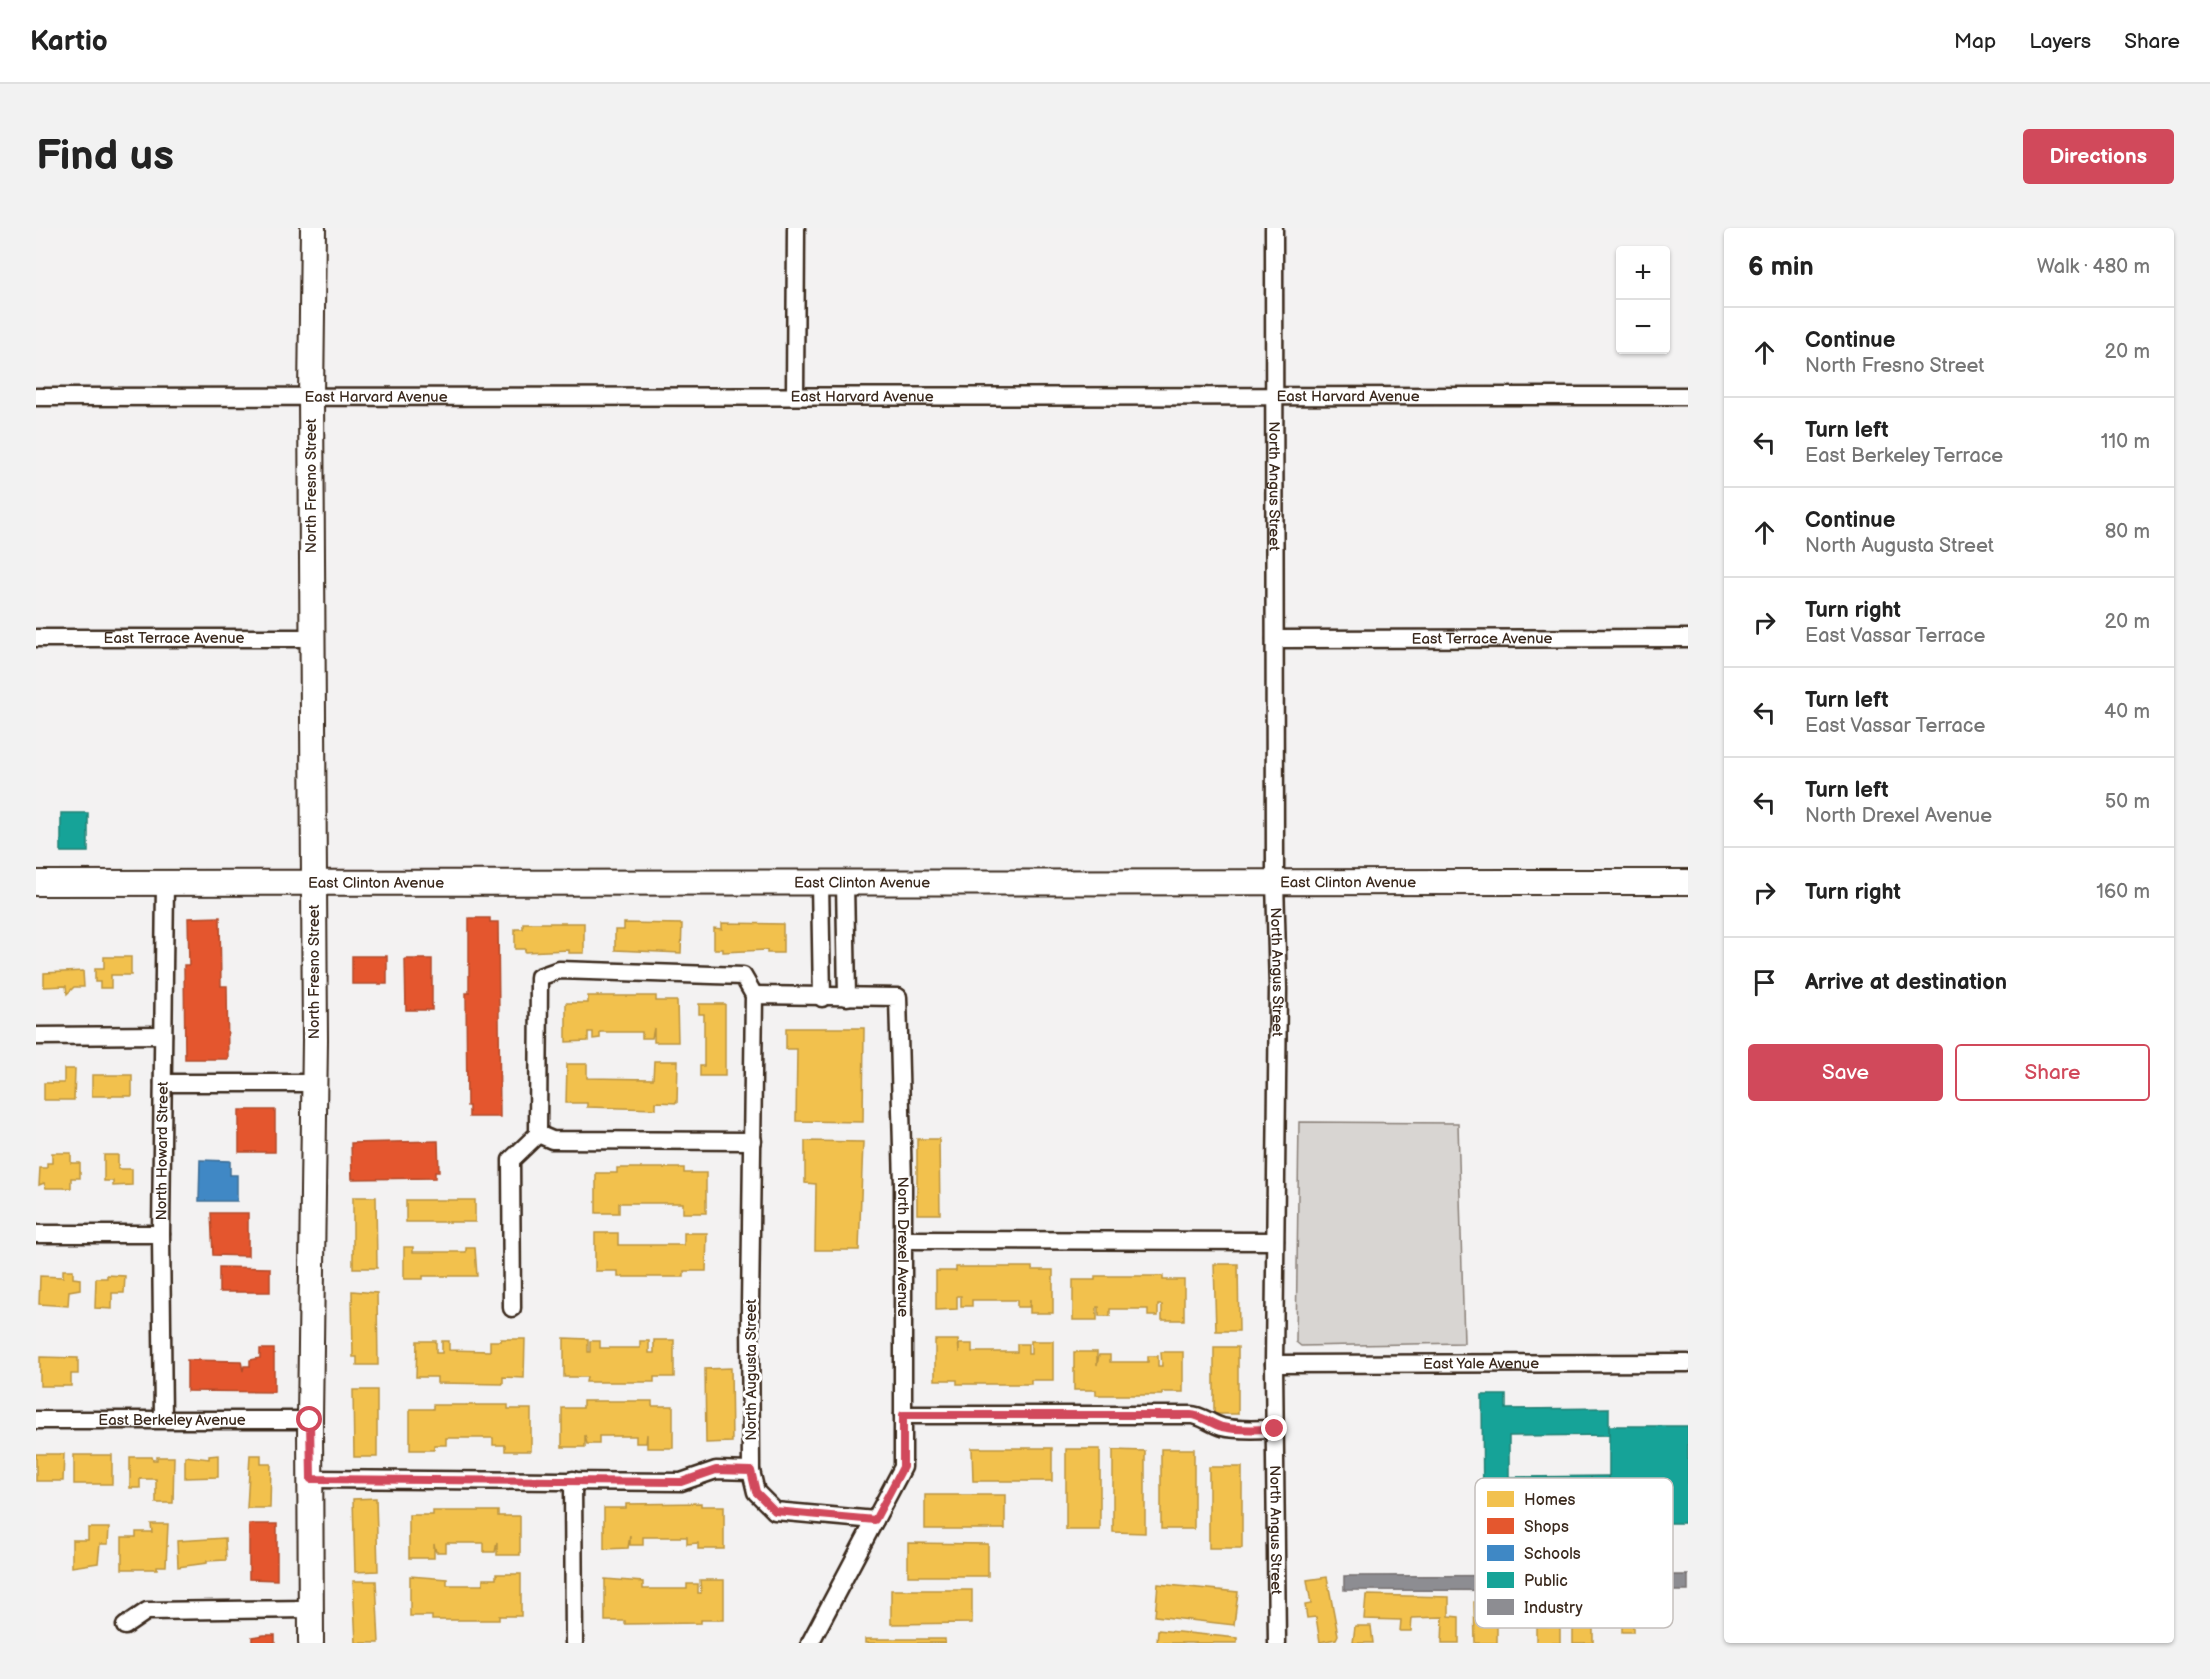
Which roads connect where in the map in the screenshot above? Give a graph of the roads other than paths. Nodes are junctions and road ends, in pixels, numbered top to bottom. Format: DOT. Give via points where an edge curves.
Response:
graph roads {
  1 [pos="313,228"];
  2 [pos="796,228"];
  3 [pos="1274,228"];
  4 [pos="795,396"];
  5 [pos="1274,396"];
  6 [pos="1688,396"];
  7 [pos="36,397"];
  8 [pos="311,397"];
  9 [pos="36,638"];
  10 [pos="312,638"];
  11 [pos="1688,638"];
  12 [pos="1275,639"];
  13 [pos="820,882"];
  14 [pos="845,882"];
  15 [pos="1275,882"];
  16 [pos="1688,882"];
  17 [pos="36,883"];
  18 [pos="165,883"];
  19 [pos="313,883"];
  20 [pos="754,995"];
  21 [pos="847,997"];
  22 [pos="822,998"];
  23 [pos="36,1035"];
  24 [pos="163,1035"];
  25 [pos="163,1083"];
  26 [pos="312,1083"];
  27 [pos="538,1134"];
  28 [pos="753,1141"];
  29 [pos="36,1234"];
  30 [pos="161,1234"];
  31 [pos="903,1240"];
  32 [pos="1275,1241"];
  33 [pos="512,1308"];
  34 [pos="1688,1363"];
  35 [pos="1274,1364"];
  36 [pos="903,1415"];
  37 [pos="163,1419"];
  38 [pos="36,1420"];
  39 [pos="310,1420"];
  40 [pos="1275,1429"];
  41 [pos="751,1471"];
  42 [pos="311,1479"];
  43 [pos="573,1480"];
  44 [pos="875,1520"];
  45 [pos="311,1609"];
  46 [pos="124,1626"];
  47 [pos="311,1643"];
  48 [pos="574,1643"];
  49 [pos="810,1643"];
  50 [pos="1277,1643"];
  1 -- 8 [label="main road, North Fresno Street"];
  2 -- 4 [label="street"];
  3 -- 5 [label="street, North Angus Street"];
  4 -- 5 [label="street, East Harvard Avenue"];
  4 -- 8 [label="street, East Harvard Avenue"];
  5 -- 6 [label="street, East Harvard Avenue"];
  5 -- 12 [label="street, North Angus Street"];
  7 -- 8 [label="street, East Harvard Avenue"];
  8 -- 10 [label="main road, North Fresno Street"];
  9 -- 10 [label="street, East Terrace Avenue"];
  10 -- 19 [label="main road, North Fresno Street"];
  11 -- 12 [label="street, East Terrace Avenue"];
  12 -- 15 [label="street, North Angus Street"];
  13 -- 14 [label="main road, East Clinton Avenue"];
  13 -- 19 [label="main road, East Clinton Avenue"];
  13 -- 22 [label="street"];
  14 -- 15 [label="main road, East Clinton Avenue"];
  14 -- 21 [label="street"];
  15 -- 16 [label="main road, East Clinton Avenue"];
  15 -- 32 [label="street, North Angus Street"];
  17 -- 18 [label="main road, East Clinton Avenue"];
  18 -- 19 [label="main road, East Clinton Avenue"];
  18 -- 24 [label="street, North Howard Street"];
  19 -- 26 [label="main road, North Fresno Street"];
  20 -- 22 [label="street"];
  20 -- 27 [label="street" via="743,976 560,970 539,977"];
  20 -- 28 [label="street, North Augusta Street"];
  21 -- 22 [label="street"];
  21 -- 31 [label="street, North Drexel Avenue" via="898,997"];
  23 -- 24 [label="street"];
  24 -- 25 [label="street, North Howard Street"];
  25 -- 26 [label="street"];
  25 -- 30 [label="street, North Howard Street"];
  26 -- 39 [label="main road, North Fresno Street"];
  27 -- 28 [label="street" via="552,1140"];
  27 -- 33 [label="street" via="512,1160"];
  28 -- 41 [label="street, North Augusta Street"];
  29 -- 30 [label="street"];
  30 -- 37 [label="street, North Howard Street"];
  31 -- 32 [label="street"];
  31 -- 36 [label="street, North Drexel Avenue"];
  32 -- 35 [label="street, North Angus Street"];
  34 -- 35 [label="street, East Yale Avenue"];
  35 -- 40 [label="street, North Angus Street"];
  36 -- 40 [label="street" via="1197,1415 1210,1424 1235,1430"];
  36 -- 44 [label="street, North Drexel Avenue" via="903,1467"];
  37 -- 38 [label="street, East Berkeley Avenue"];
  37 -- 39 [label="street, East Berkeley Avenue"];
  39 -- 42 [label="main road, North Fresno Street"];
  40 -- 50 [label="street, North Angus Street"];
  41 -- 43 [label="street" via="716,1470 681,1482"];
  41 -- 44 [label="street" via="756,1492 775,1511"];
  42 -- 43 [label="street"];
  42 -- 45 [label="main road, North Fresno Street"];
  43 -- 48 [label="street"];
  44 -- 49 [label="street, North Drexel Avenue"];
  45 -- 46 [label="street" via="147,1611"];
  45 -- 47 [label="main road, North Fresno Street"];
}
